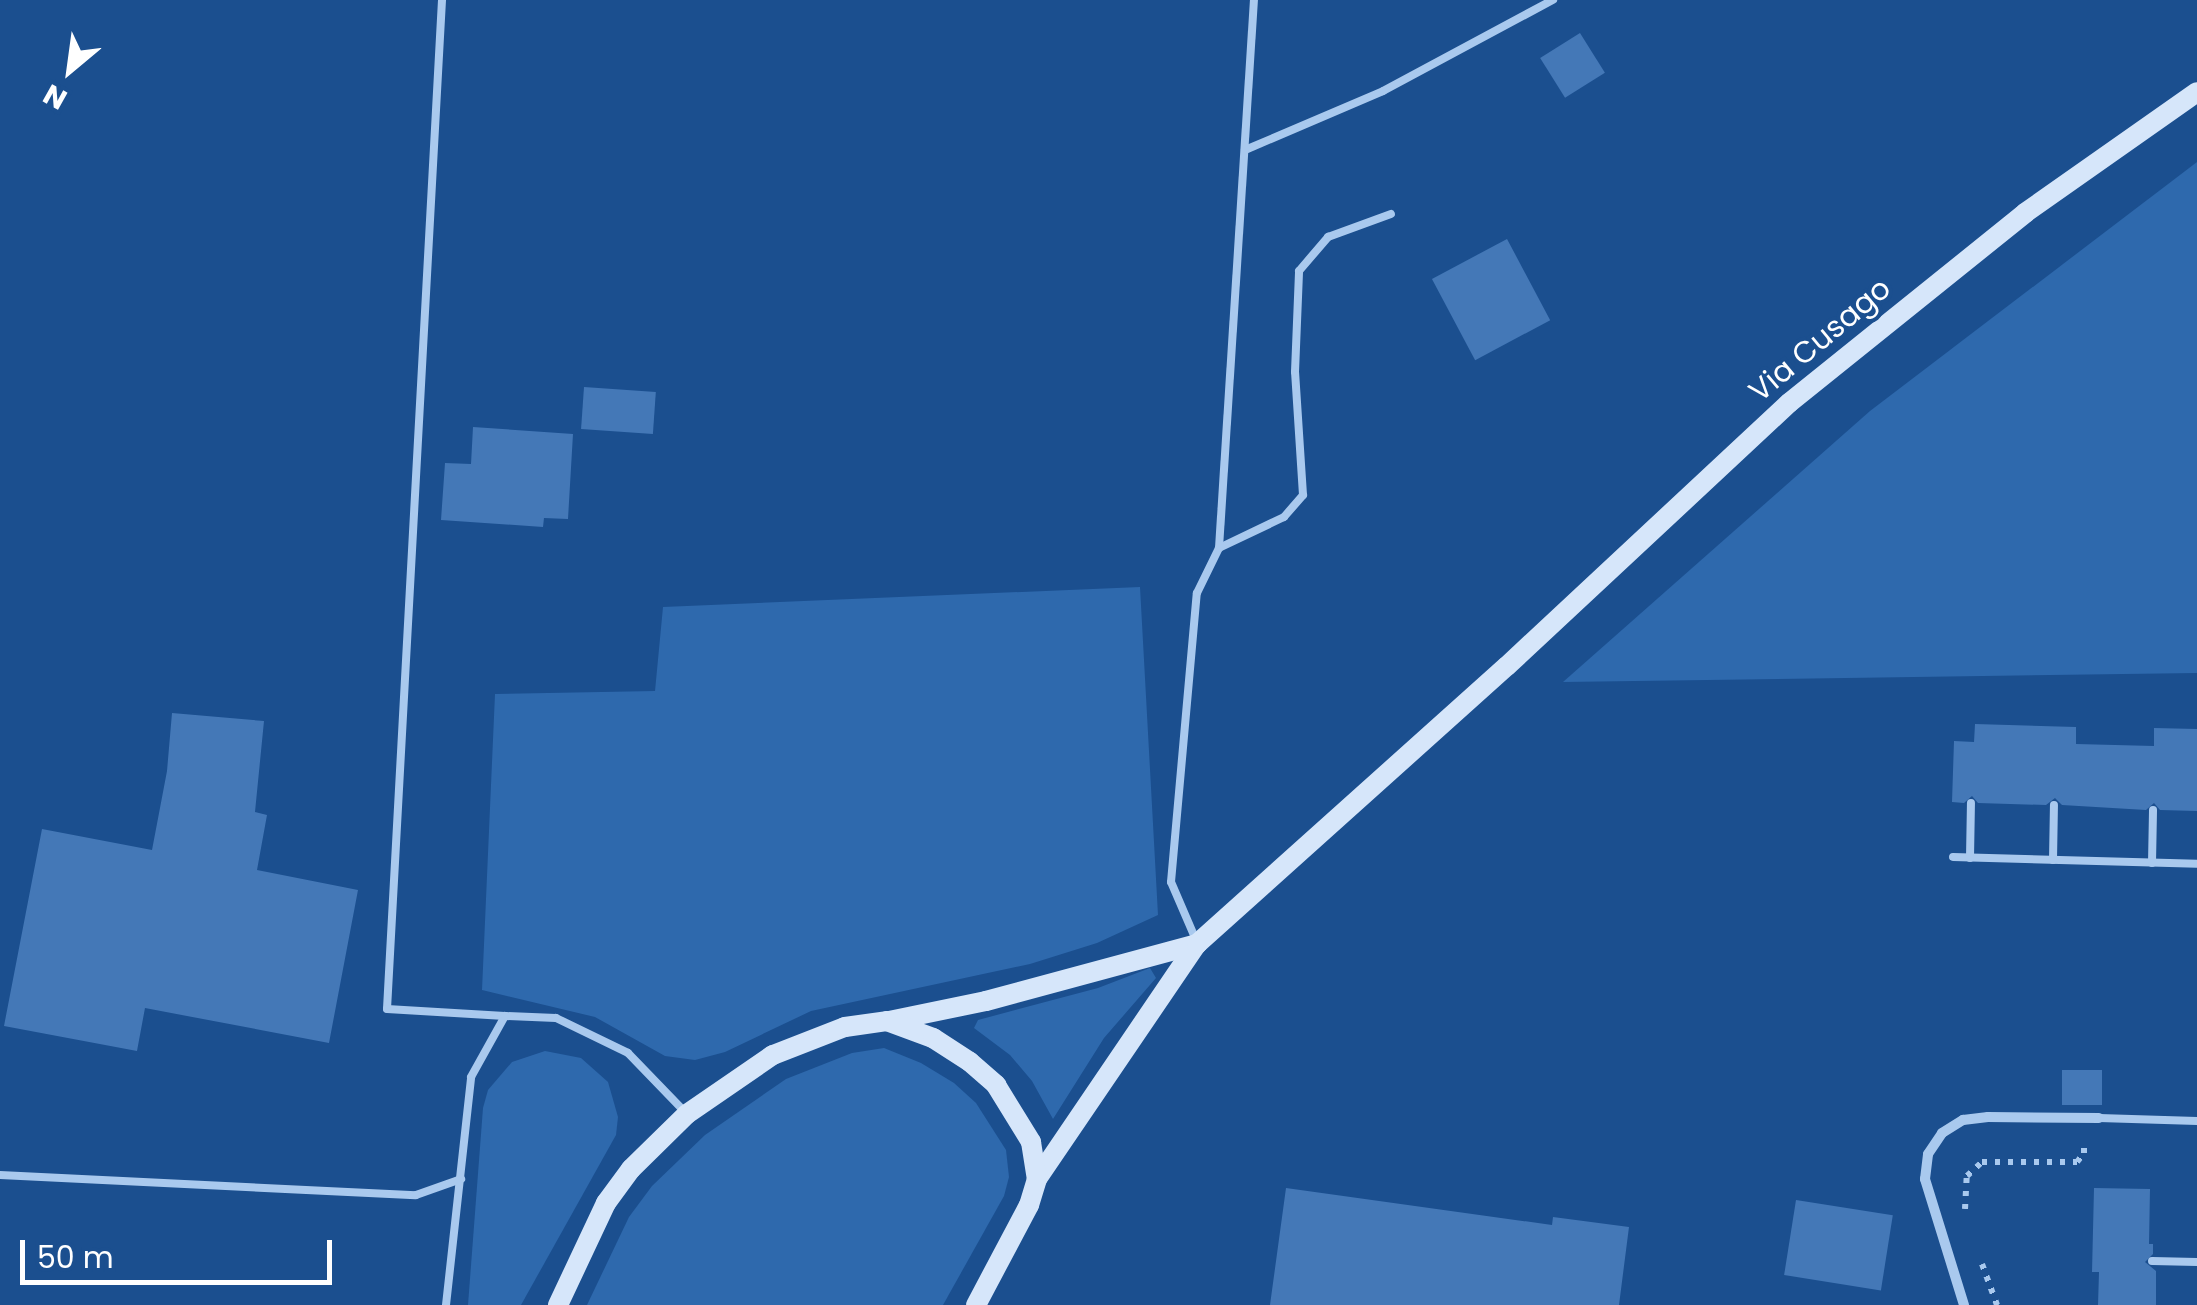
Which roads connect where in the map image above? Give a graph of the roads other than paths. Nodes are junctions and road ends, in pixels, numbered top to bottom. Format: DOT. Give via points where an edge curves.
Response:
graph roads {
  1 [pos="442,0"];
  2 [pos="1254,0"];
  3 [pos="1553,0"];
  4 [pos="2197,92"];
  5 [pos="1245,150"];
  6 [pos="1391,214"];
  7 [pos="1219,548"];
  8 [pos="1971,803"];
  9 [pos="2054,805"];
  10 [pos="2153,810"];
  11 [pos="1953,858"];
  12 [pos="1970,858"];
  13 [pos="2053,860"];
  14 [pos="2152,863"];
  15 [pos="2197,864"];
  16 [pos="1198,944"];
  17 [pos="505,1016"];
  18 [pos="888,1021"];
  19 [pos="688,1114"];
  20 [pos="2099,1118"];
  21 [pos="2197,1121"];
  22 [pos="0,1175"];
  23 [pos="461,1178"];
  24 [pos="1036,1179"];
  25 [pos="2152,1261"];
  26 [pos="2197,1262"];
  27 [pos="446,1305"];
  28 [pos="558,1305"];
  29 [pos="976,1305"];
  30 [pos="1964,1305"];
  1 -- 17 [label="lane" via="386,1009"];
  2 -- 5 [label="lane"];
  3 -- 5 [label="lane" via="1383,91"];
  4 -- 16 [label="main road, Via Cusago" via="2024,214 1789,402"];
  5 -- 7 [label="lane"];
  6 -- 7 [label="lane" via="1328,236 1300,270 1295,372 1303,495 1284,517"];
  7 -- 16 [label="lane" via="1197,594 1170,882"];
  8 -- 12 [label="lane"];
  9 -- 13 [label="lane"];
  10 -- 14 [label="lane"];
  11 -- 12 [label="lane"];
  12 -- 13 [label="lane"];
  13 -- 14 [label="lane"];
  14 -- 15 [label="lane"];
  16 -- 18 [label="main road"];
  16 -- 24 [label="main road"];
  17 -- 19 [label="lane" via="556,1018 628,1053"];
  17 -- 23 [label="lane" via="471,1077"];
  18 -- 19 [label="main road" via="845,1027 773,1054"];
  18 -- 24 [label="main road" via="933,1038 996,1085 1032,1142"];
  19 -- 28 [label="main road" via="606,1202"];
  20 -- 21 [label="lane"];
  20 -- 30 [label="street" via="1963,1120 1942,1133 1928,1154 1924,1179"];
  22 -- 23 [label="lane" via="416,1195"];
  23 -- 27 [label="lane"];
  24 -- 29 [label="main road" via="1020,1230"];
  25 -- 26 [label="lane"];
}
